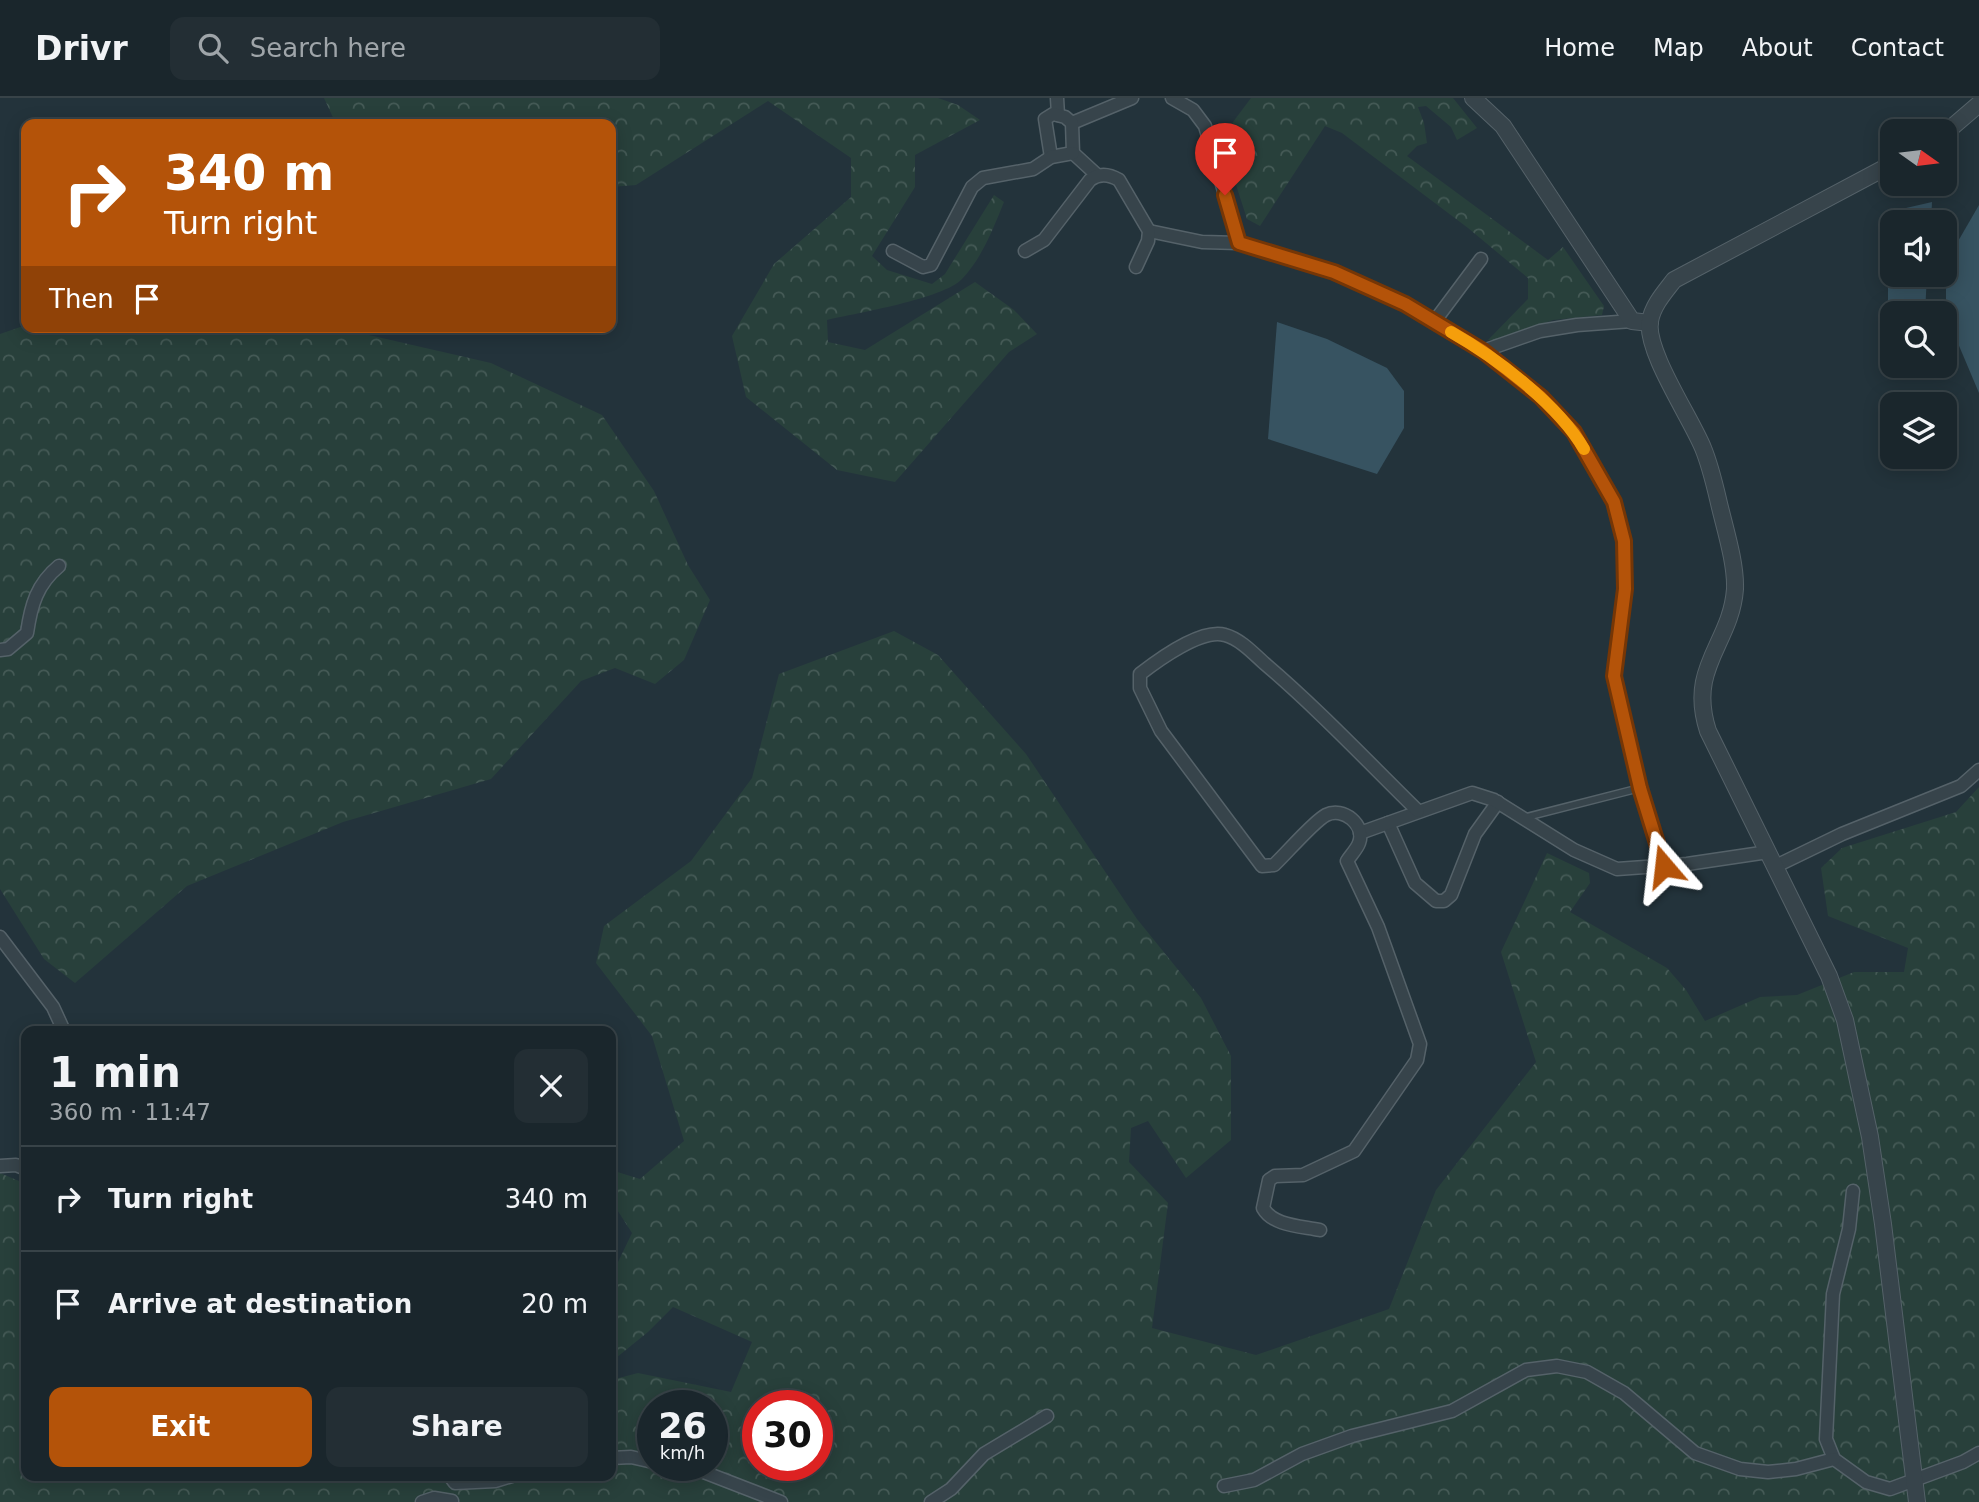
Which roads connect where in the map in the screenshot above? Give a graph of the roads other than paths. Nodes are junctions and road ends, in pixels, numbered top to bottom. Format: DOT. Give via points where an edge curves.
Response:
graph roads {
  1 [pos="1057,98"];
  2 [pos="1132,98"];
  3 [pos="1172,98"];
  4 [pos="1473,98"];
  5 [pos="1978,106"];
  6 [pos="1058,115"];
  7 [pos="1072,122"];
  8 [pos="1957,123"];
  9 [pos="1073,153"];
  10 [pos="1051,157"];
  11 [pos="1880,170"];
  12 [pos="1097,175"];
  13 [pos="1149,231"];
  14 [pos="1239,243"];
  15 [pos="893,251"];
  16 [pos="1025,251"];
  17 [pos="1481,259"];
  18 [pos="1136,267"];
  19 [pos="1632,321"];
  20 [pos="1434,322"];
  21 [pos="1650,323"];
  22 [pos="1483,351"];
  23 [pos="59,566"];
  24 [pos="0,650"];
  25 [pos="1979,770"];
  26 [pos="1640,788"];
  27 [pos="1498,803"];
  28 [pos="1418,811"];
  29 [pos="1523,818"];
  30 [pos="1388,823"];
  31 [pos="1360,833"];
  32 [pos="1772,859"];
  33 [pos="1664,866"];
  34 [pos="0,937"];
  35 [pos="62,1026"];
  36 [pos="0,1166"];
  37 [pos="21,1167"];
  38 [pos="1853,1191"];
  39 [pos="1320,1230"];
  40 [pos="1047,1416"];
  41 [pos="1979,1453"];
  42 [pos="616,1458"];
  43 [pos="637,1458"];
  44 [pos="1834,1459"];
  45 [pos="1916,1479"];
  46 [pos="452,1481"];
  47 [pos="727,1481"];
  48 [pos="1224,1486"];
  49 [pos="422,1502"];
  50 [pos="452,1502"];
  51 [pos="781,1502"];
  52 [pos="930,1502"];
  53 [pos="1917,1502"];
  1 -- 6 [label="street"];
  2 -- 7 [label="street"];
  3 -- 14 [label="street" via="1193,110 1205,126"];
  4 -- 19 [label="street" via="1503,126"];
  5 -- 8 [label="street"];
  6 -- 7 [label="street"];
  6 -- 10 [label="street" via="1045,119"];
  7 -- 9 [label="street"];
  9 -- 10 [label="street"];
  9 -- 12 [label="street"];
  10 -- 15 [label="street" via="1033,169 983,178 972,187 931,265 923,267"];
  11 -- 21 [label="street" via="1674,281 1657,302"];
  12 -- 13 [label="street" via="1119,180"];
  12 -- 16 [label="street" via="1044,240"];
  13 -- 14 [label="street" via="1202,242"];
  13 -- 18 [label="street"];
  14 -- 20 [label="street" via="1334,272"];
  17 -- 20 [label="street"];
  19 -- 21 [label="street"];
  19 -- 22 [label="street" via="1540,331"];
  20 -- 22 [label="street"];
  21 -- 32 [label="street" via="1654,346 1713,476 1730,550 1735,588 1728,620 1705,672 1702,714"];
  22 -- 26 [label="street" via="1541,397 1574,432 1614,502 1624,541 1625,589 1614,676"];
  23 -- 24 [label="street" via="44,578 30,611 27,633"];
  25 -- 32 [label="street" via="1961,786"];
  26 -- 29 [label="lane"];
  26 -- 33 [label="street"];
  27 -- 28 [label="street" via="1472,793"];
  27 -- 29 [label="street"];
  27 -- 30 [label="street" via="1475,834 1451,895 1444,901 1436,901 1415,883"];
  28 -- 30 [label="street"];
  28 -- 31 [label="street" via="1292,687 1225,635 1207,634 1140,674 1140,688 1161,732 1262,866 1275,865 1326,815 1339,811 1348,815"];
  29 -- 33 [label="street" via="1574,850 1617,869"];
  30 -- 31 [label="street"];
  31 -- 39 [label="street" via="1359,843 1346,861 1378,927 1420,1044 1417,1060 1354,1150 1303,1175 1269,1180 1263,1208 1268,1216"];
  32 -- 33 [label="street"];
  32 -- 45 [label="street" via="1829,976 1845,1020 1876,1174"];
  34 -- 35 [label="street"];
  36 -- 37 [label="street"];
  38 -- 44 [label="street" via="1833,1294 1826,1439"];
  40 -- 52 [label="street" via="984,1454 951,1489"];
  41 -- 45 [label="street"];
  42 -- 43 [label="street"];
  44 -- 45 [label="street" via="1866,1482 1890,1489"];
  44 -- 48 [label="street" via="1787,1470 1740,1469 1695,1453 1624,1393 1587,1372 1557,1366 1526,1370 1451,1411 1352,1436 1302,1454 1254,1480"];
  45 -- 53 [label="street"];
  46 -- 50 [label="street"];
  47 -- 51 [label="street"];
  49 -- 50 [label="street" via="434,1498"];
}
